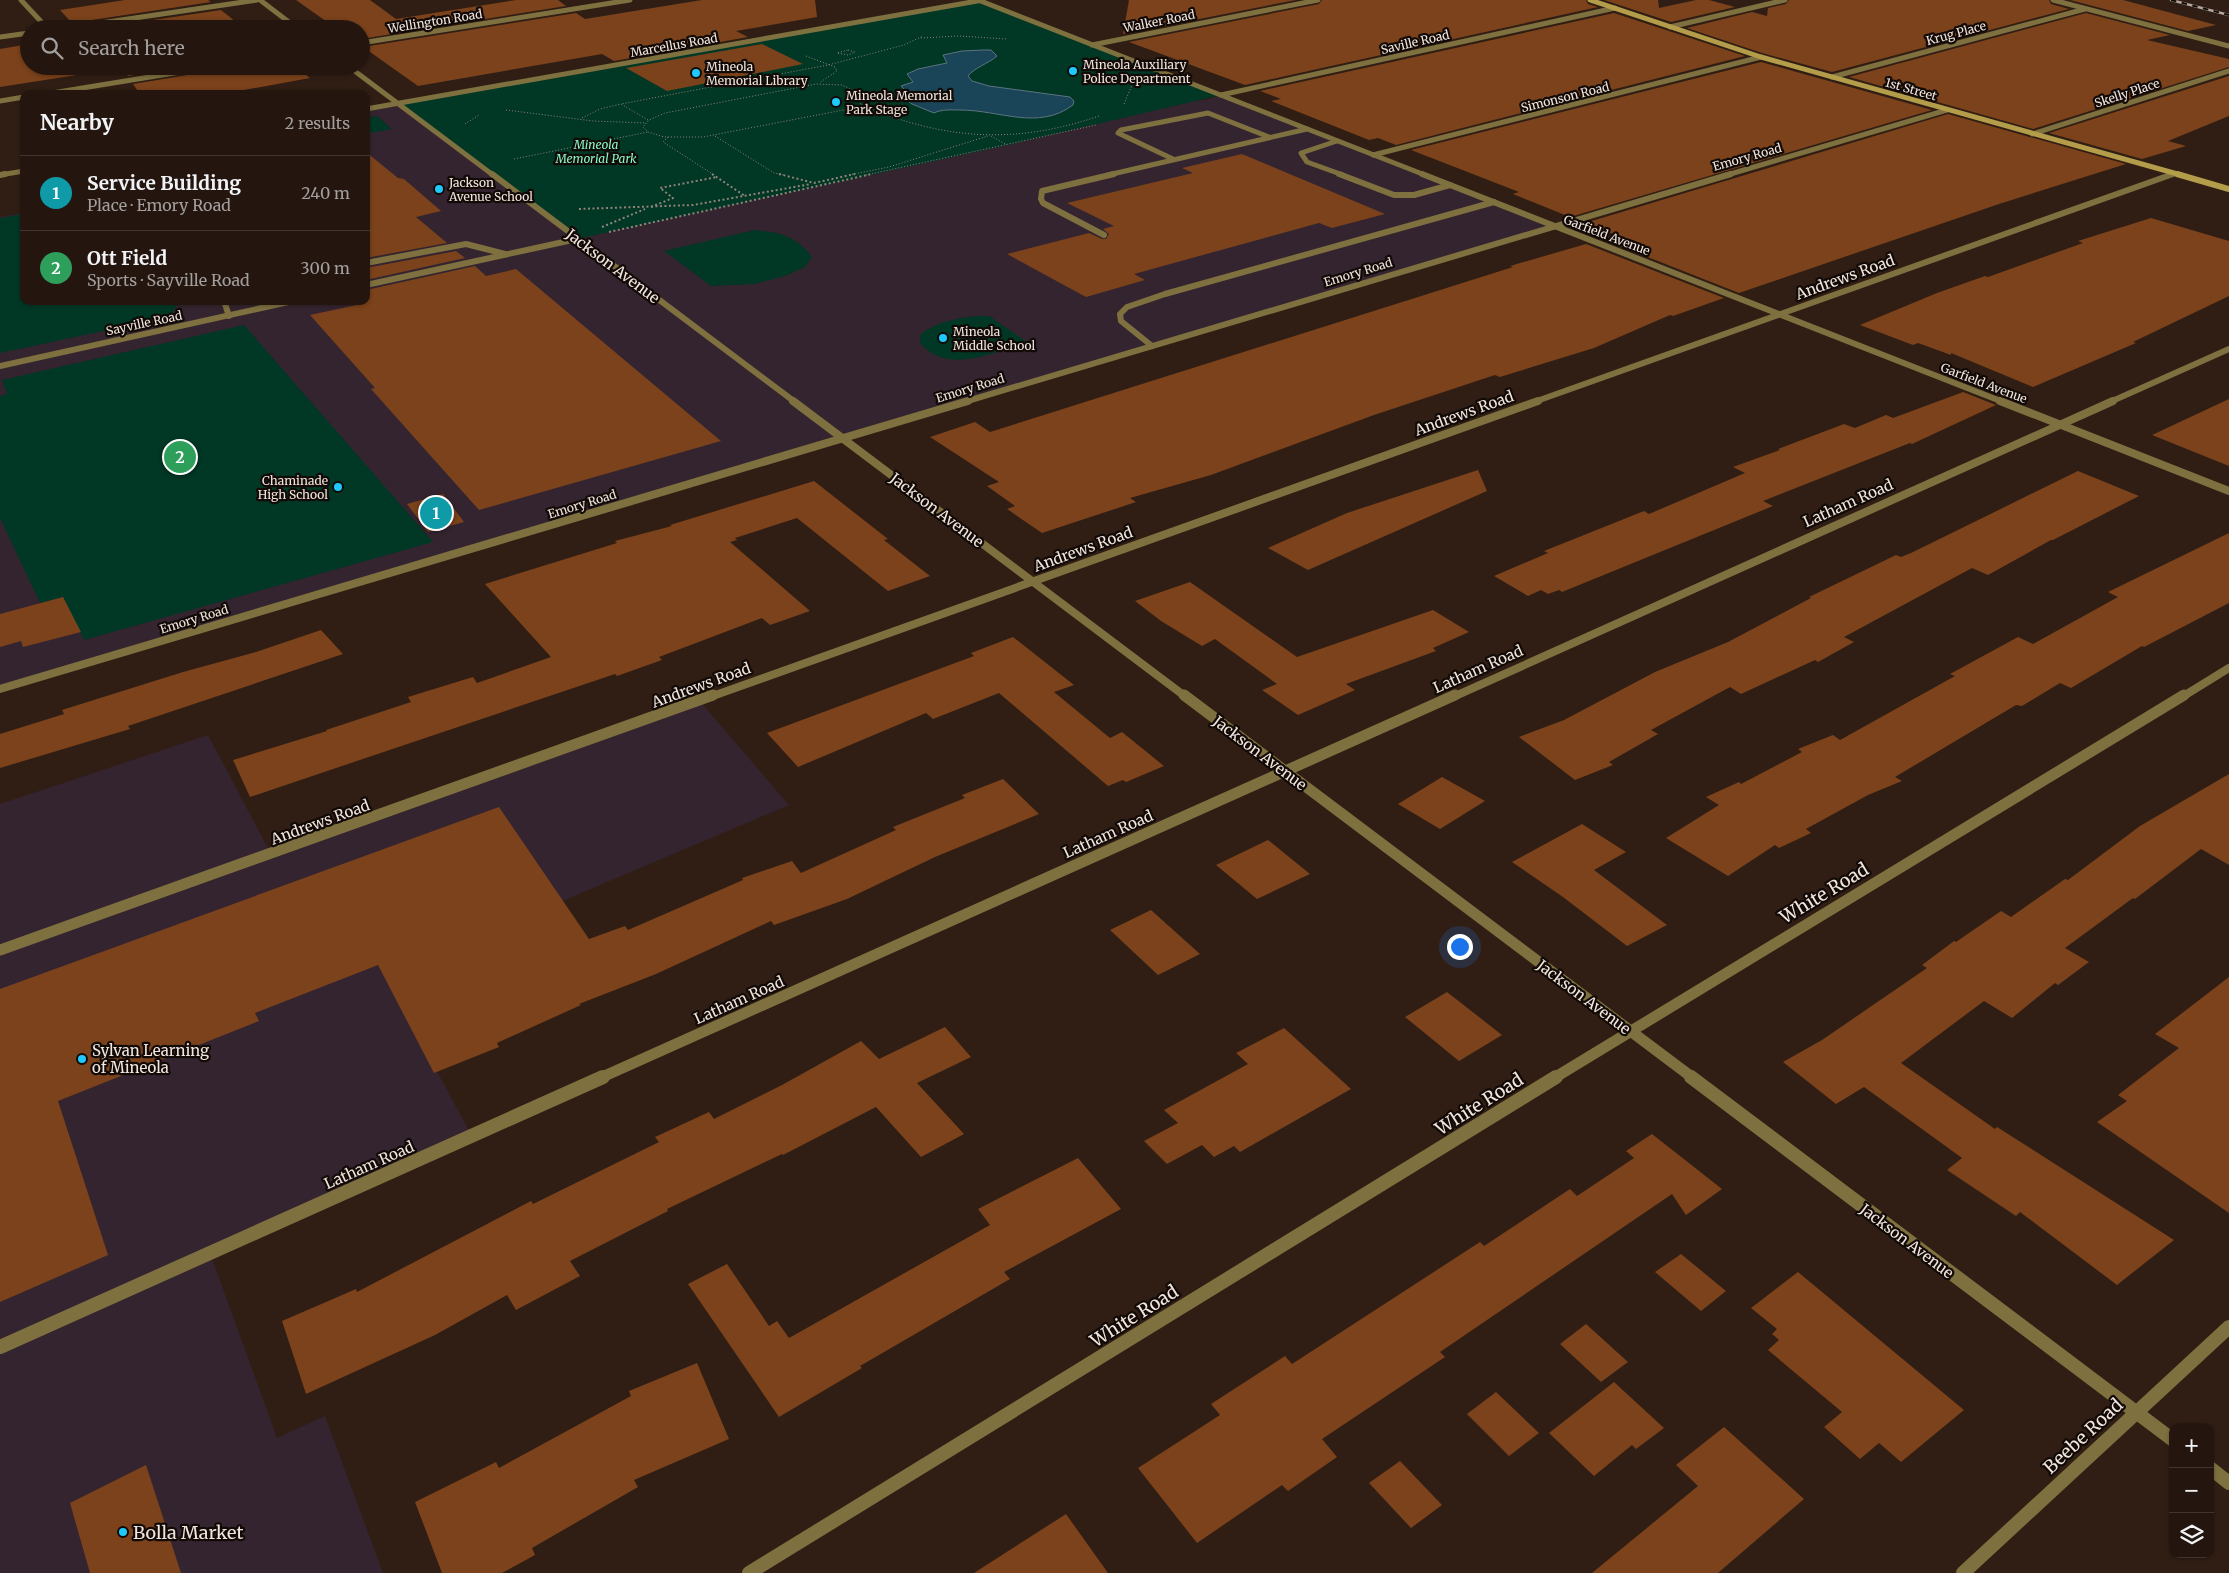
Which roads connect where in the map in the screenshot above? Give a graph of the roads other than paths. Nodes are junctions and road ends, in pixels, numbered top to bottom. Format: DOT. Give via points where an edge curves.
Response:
graph roads {
  1 [pos="21,0"];
  2 [pos="259,0"];
  3 [pos="630,0"];
  4 [pos="981,0"];
  5 [pos="1318,0"];
  6 [pos="1590,0"];
  7 [pos="1785,0"];
  8 [pos="2053,0"];
  9 [pos="1614,8"];
  10 [pos="2085,8"];
  11 [pos="40,20"];
  12 [pos="122,20"];
  13 [pos="286,20"];
  14 [pos="1670,27"];
  15 [pos="20,34"];
  16 [pos="0,37"];
  17 [pos="370,42"];
  18 [pos="1092,45"];
  19 [pos="2229,46"];
  20 [pos="1761,57"];
  21 [pos="2229,71"];
  22 [pos="162,75"];
  23 [pos="360,75"];
  24 [pos="1832,77"];
  25 [pos="70,90"];
  26 [pos="1221,95"];
  27 [pos="20,98"];
  28 [pos="0,101"];
  29 [pos="398,104"];
  30 [pos="370,108"];
  31 [pos="1947,110"];
  32 [pos="1306,129"];
  33 [pos="2032,134"];
  34 [pos="1269,137"];
  35 [pos="1337,141"];
  36 [pos="1374,155"];
  37 [pos="1173,159"];
  38 [pos="20,171"];
  39 [pos="2174,174"];
  40 [pos="0,175"];
  41 [pos="1450,185"];
  42 [pos="2229,189"];
  43 [pos="1494,202"];
  44 [pos="1554,226"];
  45 [pos="1104,235"];
  46 [pos="577,239"];
  47 [pos="505,254"];
  48 [pos="370,262"];
  49 [pos="370,284"];
  50 [pos="225,305"];
  51 [pos="276,305"];
  52 [pos="1780,315"];
  53 [pos="229,316"];
  54 [pos="1152,346"];
  55 [pos="2229,349"];
  56 [pos="0,366"];
  57 [pos="2060,425"];
  58 [pos="841,438"];
  59 [pos="2229,491"];
  60 [pos="1032,582"];
  61 [pos="2229,668"];
  62 [pos="0,689"];
  63 [pos="1285,772"];
  64 [pos="0,950"];
  65 [pos="1630,1032"];
  66 [pos="2229,1327"];
  67 [pos="0,1347"];
  68 [pos="2137,1413"];
  69 [pos="2169,1437"];
  70 [pos="2214,1471"];
  71 [pos="2229,1483"];
  72 [pos="749,1573"];
  73 [pos="1963,1573"];
  1 -- 11 [label="street"];
  2 -- 12 [label="street"];
  2 -- 13 [label="street"];
  3 -- 17 [label="street, Wellington Road"];
  4 -- 18 [label="street, Garfield Avenue"];
  4 -- 29 [label="street, Marcellus Road"];
  5 -- 18 [label="street, Walker Road"];
  6 -- 9 [label="street, 1st Street"];
  7 -- 14 [label="street"];
  8 -- 10 [label="street"];
  9 -- 14 [label="street, 1st Street"];
  9 -- 26 [label="street, Saville Road"];
  10 -- 19 [label="street"];
  10 -- 24 [label="street, Krug Place"];
  14 -- 20 [label="street, 1st Street"];
  15 -- 16 [label="street"];
  18 -- 26 [label="street, Garfield Avenue"];
  20 -- 24 [label="street, 1st Street"];
  20 -- 36 [label="street, Simonson Road"];
  21 -- 33 [label="street, Skelly Place"];
  22 -- 25 [label="street"];
  23 -- 29 [label="street, Jackson Avenue"];
  24 -- 31 [label="street, 1st Street"];
  26 -- 32 [label="street, Garfield Avenue"];
  27 -- 28 [label="street"];
  29 -- 30 [label="street, Marcellus Road"];
  29 -- 46 [label="street, Jackson Avenue"];
  31 -- 33 [label="street, 1st Street"];
  31 -- 44 [label="street, Emory Road"];
  32 -- 34 [label="street"];
  32 -- 35 [label="street, Garfield Avenue"];
  33 -- 39 [label="street, 1st Street"];
  34 -- 37 [label="street"];
  34 -- 37 [label="street" via="1208,113 1118,133"];
  35 -- 36 [label="street, Garfield Avenue"];
  35 -- 41 [label="street" via="1302,153 1303,158 1394,195 1414,195"];
  36 -- 41 [label="street, Garfield Avenue"];
  37 -- 45 [label="street" via="1042,191 1043,203"];
  38 -- 40 [label="street"];
  39 -- 42 [label="street, 1st Street"];
  39 -- 52 [label="street, Andrews Road"];
  41 -- 43 [label="street, Garfield Avenue"];
  43 -- 44 [label="street, Garfield Avenue"];
  43 -- 54 [label="street" via="1127,307 1120,314 1121,321"];
  44 -- 52 [label="street, Garfield Avenue"];
  44 -- 54 [label="street, Emory Road"];
  46 -- 47 [label="street"];
  46 -- 58 [label="street, Jackson Avenue"];
  47 -- 48 [label="street" via="466,244"];
  47 -- 49 [label="street"];
  50 -- 53 [label="street"];
  51 -- 53 [label="street, Sayville Road"];
  52 -- 57 [label="street, Garfield Avenue"];
  52 -- 60 [label="street, Andrews Road"];
  53 -- 56 [label="street, Sayville Road"];
  54 -- 58 [label="street, Emory Road"];
  55 -- 57 [label="street, Latham Road"];
  57 -- 59 [label="street, Garfield Avenue"];
  57 -- 63 [label="street, Latham Road"];
  58 -- 60 [label="street, Jackson Avenue"];
  58 -- 62 [label="street, Emory Road"];
  60 -- 63 [label="street, Jackson Avenue"];
  60 -- 64 [label="street, Andrews Road"];
  61 -- 65 [label="street, White Road"];
  63 -- 65 [label="street, Jackson Avenue"];
  63 -- 67 [label="street, Latham Road"];
  65 -- 68 [label="street, Jackson Avenue"];
  65 -- 72 [label="street, White Road"];
  66 -- 68 [label="street, Beebe Road"];
  68 -- 69 [label="street, Jackson Avenue"];
  68 -- 73 [label="street, Beebe Road"];
  70 -- 71 [label="street"];
}
